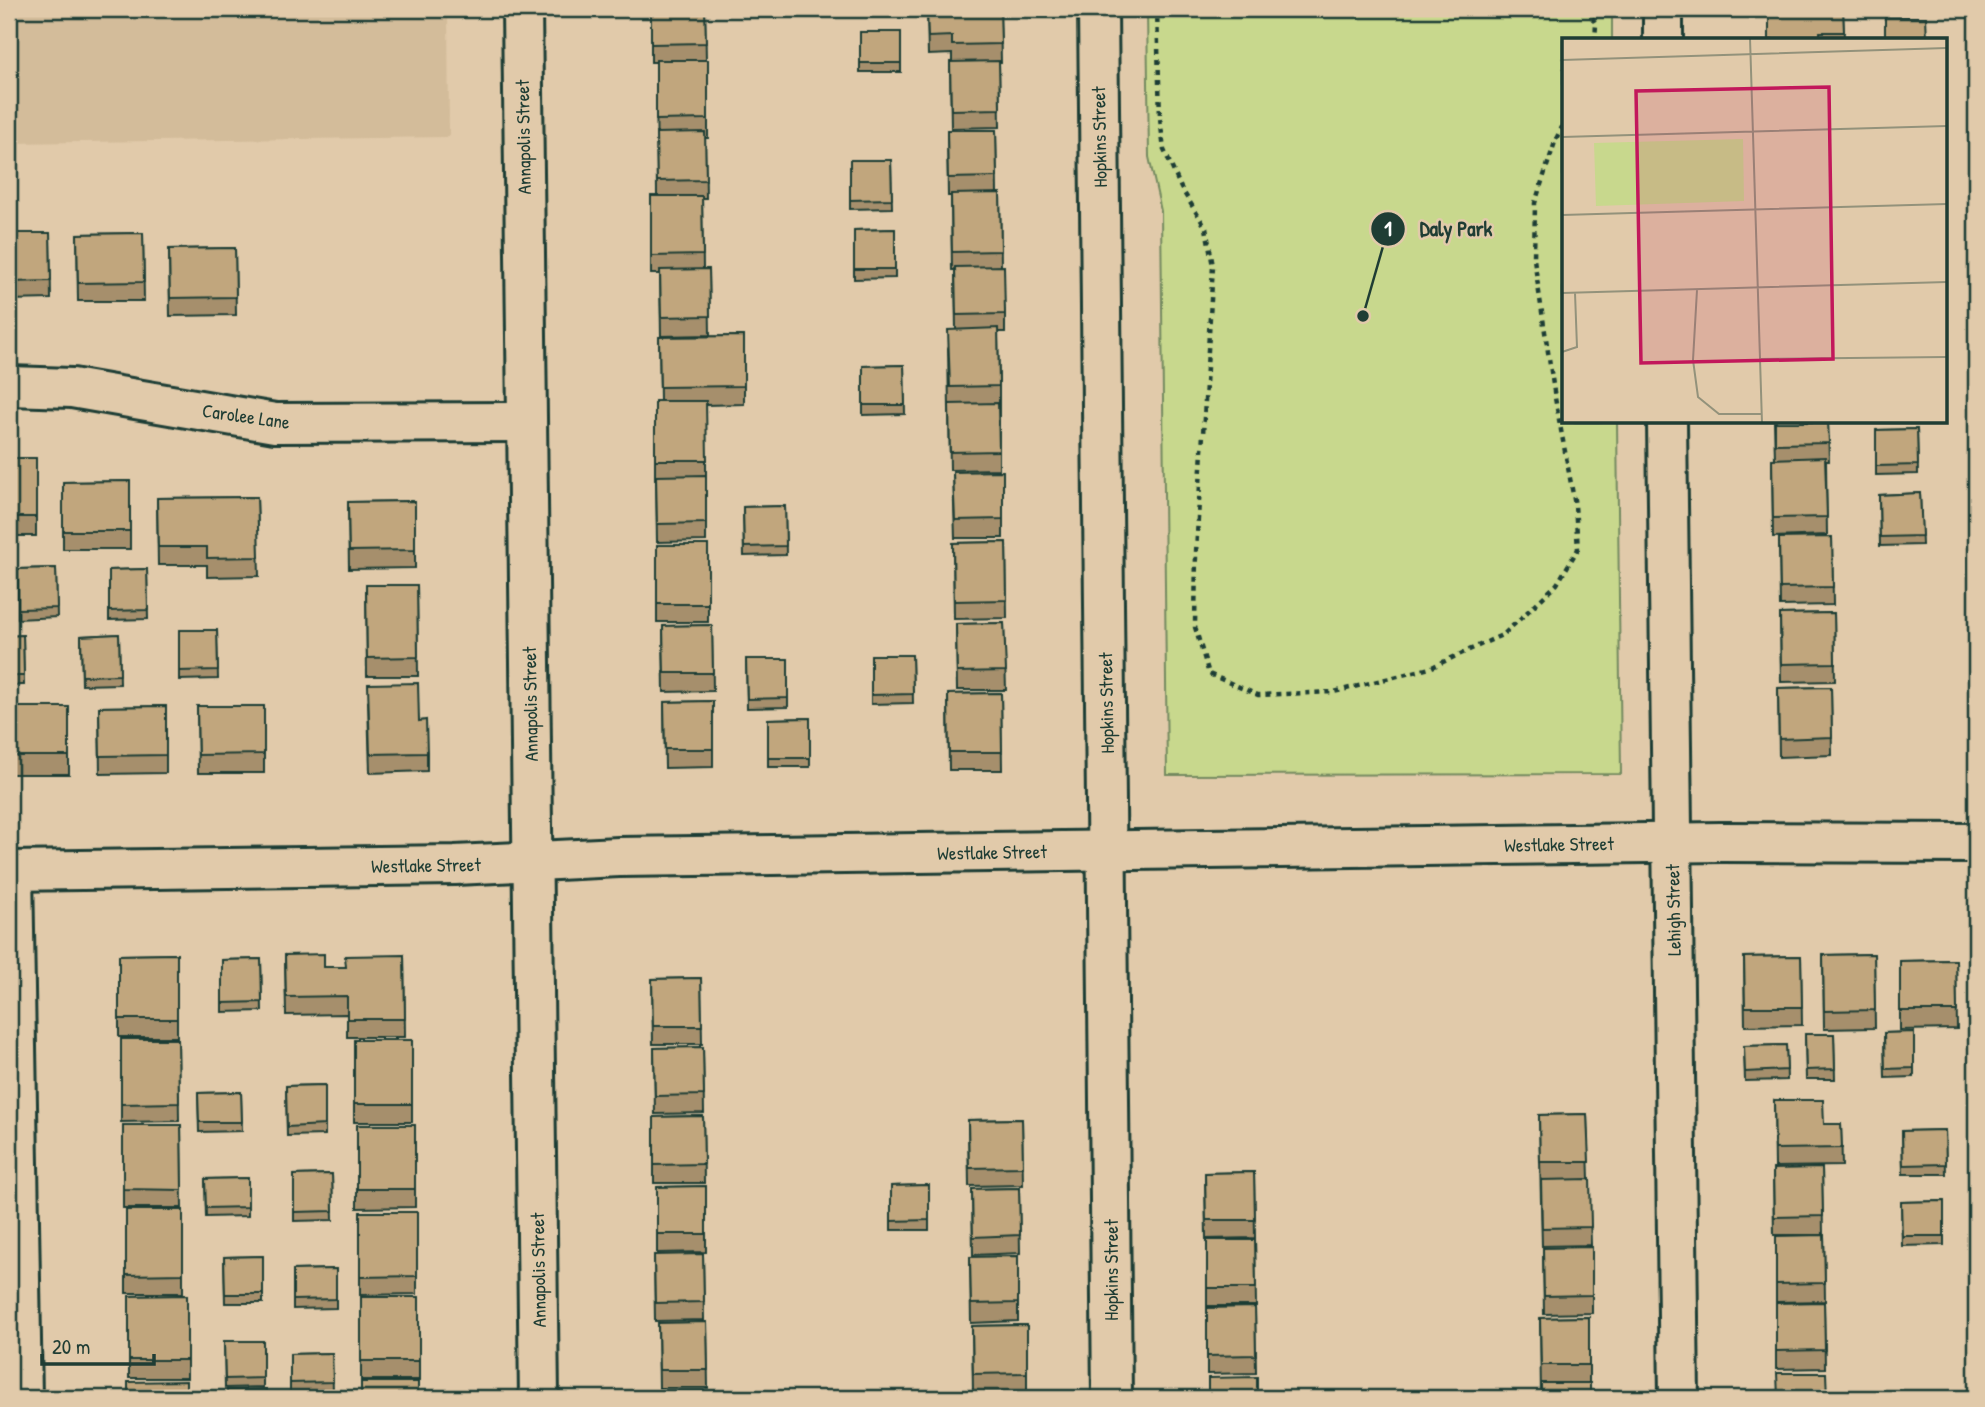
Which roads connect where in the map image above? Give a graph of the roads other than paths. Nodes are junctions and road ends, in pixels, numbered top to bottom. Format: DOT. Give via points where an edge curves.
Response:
graph roads {
  1 [pos="522,9"];
  2 [pos="1098,9"];
  3 [pos="1663,9"];
  4 [pos="1663,38"];
  5 [pos="9,386"];
  6 [pos="527,422"];
  7 [pos="1667,424"];
  8 [pos="1672,843"];
  9 [pos="1976,843"];
  10 [pos="1108,850"];
  11 [pos="532,861"];
  12 [pos="11,871"];
  13 [pos="22,1398"];
  14 [pos="540,1398"];
  15 [pos="1112,1398"];
  16 [pos="1679,1398"];
  1 -- 6 [label="street, Annapolis Street"];
  2 -- 10 [label="street, Hopkins Street"];
  3 -- 4 [label="street"];
  5 -- 6 [label="street, Carolee Lane" via="72,388 275,423"];
  6 -- 11 [label="street, Annapolis Street"];
  7 -- 8 [label="street, Lehigh Street"];
  8 -- 9 [label="street, Westlake Street"];
  8 -- 10 [label="street, Westlake Street"];
  8 -- 16 [label="street, Lehigh Street"];
  10 -- 11 [label="street, Westlake Street"];
  10 -- 15 [label="street, Hopkins Street"];
  11 -- 12 [label="street, Westlake Street"];
  11 -- 14 [label="street, Annapolis Street"];
  12 -- 13 [label="street"];
}
